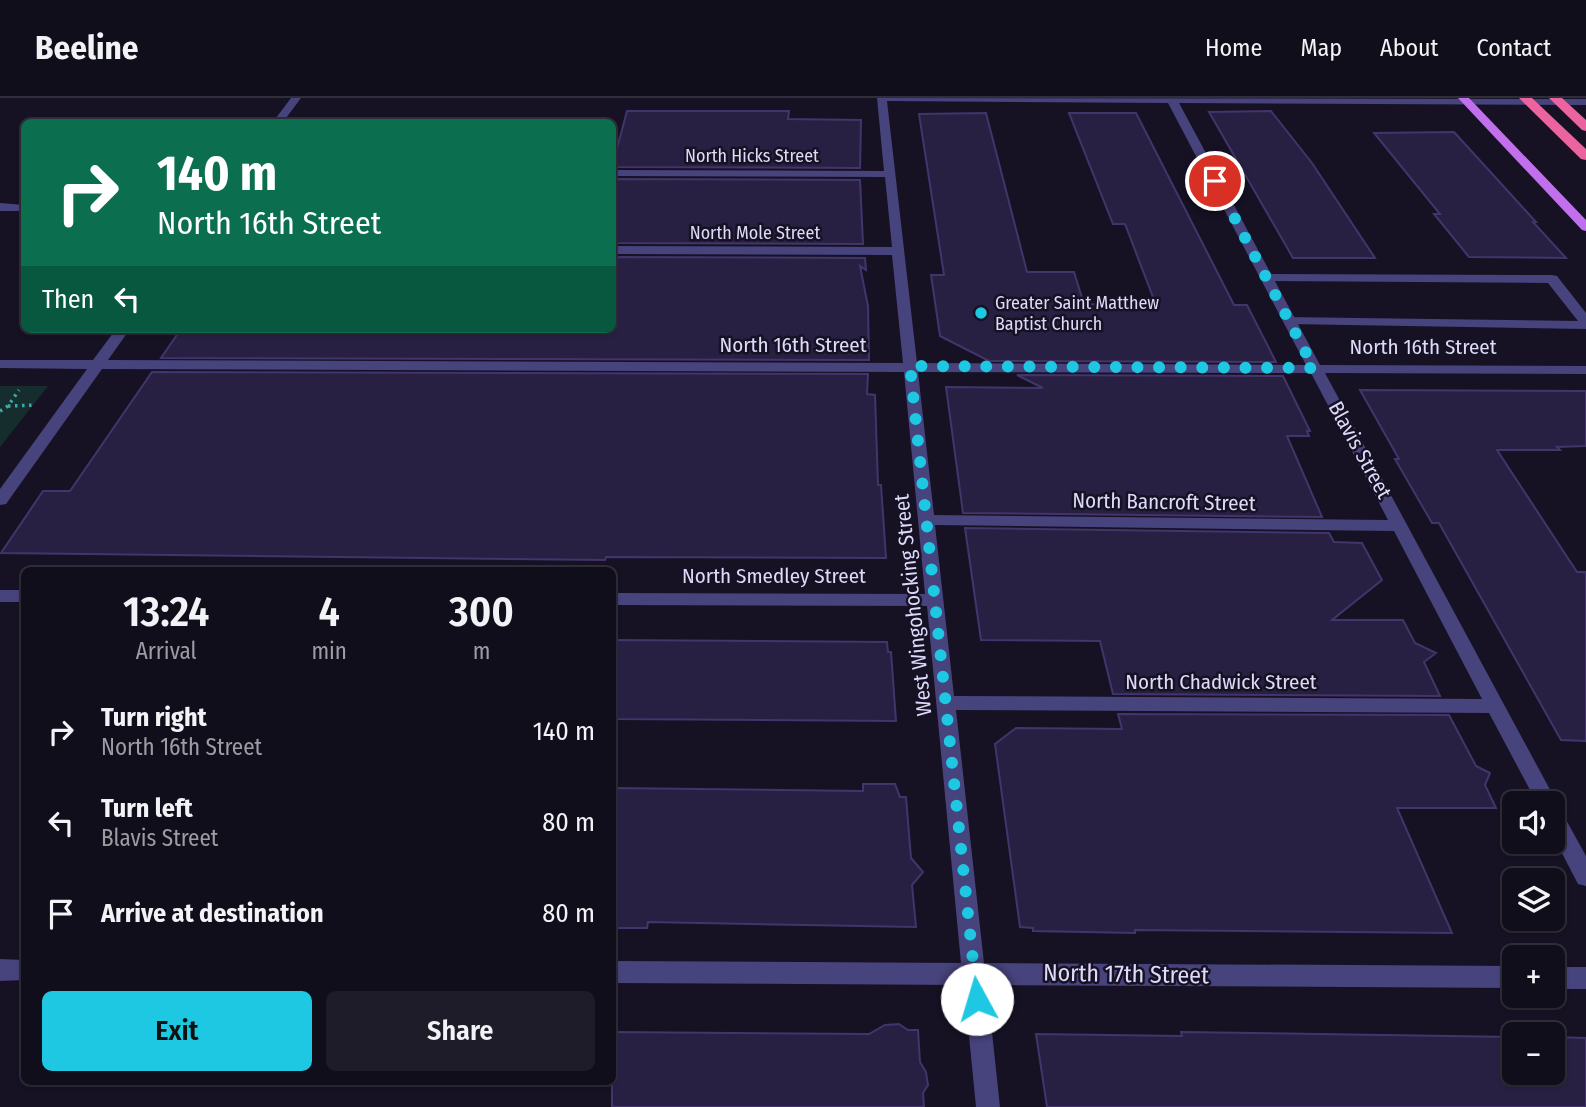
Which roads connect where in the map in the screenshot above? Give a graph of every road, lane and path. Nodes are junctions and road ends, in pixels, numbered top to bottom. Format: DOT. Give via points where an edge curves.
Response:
graph roads {
  1 [pos="296,98"];
  2 [pos="882,98"];
  3 [pos="888,98"];
  4 [pos="1525,98"];
  5 [pos="1555,98"];
  6 [pos="1172,99"];
  7 [pos="1465,100"];
  8 [pos="1586,102"];
  9 [pos="280,119"];
  10 [pos="1586,127"];
  11 [pos="1586,156"];
  12 [pos="616,173"];
  13 [pos="890,174"];
  14 [pos="0,207"];
  15 [pos="21,208"];
  16 [pos="1586,227"];
  17 [pos="616,250"];
  18 [pos="898,251"];
  19 [pos="1266,278"];
  20 [pos="1289,320"];
  21 [pos="1586,323"];
  22 [pos="121,333"];
  23 [pos="0,363"];
  24 [pos="97,364"];
  25 [pos="910,366"];
  26 [pos="1314,368"];
  27 [pos="1586,370"];
  28 [pos="0,500"];
  29 [pos="927,520"];
  30 [pos="1401,526"];
  31 [pos="0,596"];
  32 [pos="21,596"];
  33 [pos="616,598"];
  34 [pos="935,600"];
  35 [pos="946,704"];
  36 [pos="1496,706"];
  37 [pos="1541,791"];
  38 [pos="1565,837"];
  39 [pos="1586,877"];
  40 [pos="0,970"];
  41 [pos="21,970"];
  42 [pos="616,972"];
  43 [pos="974,973"];
  44 [pos="1502,977"];
  45 [pos="1565,978"];
  46 [pos="1586,978"];
  47 [pos="988,1107"];
  1 -- 9 [label="street"];
  2 -- 13 [label="street, West Wingohocking Street"];
  3 -- 6 [label="street"];
  4 -- 11 [label="highway"];
  5 -- 10 [label="highway"];
  6 -- 7 [label="street"];
  6 -- 19 [label="street, Blavis Street"];
  7 -- 8 [label="street"];
  7 -- 16 [label="main road"];
  12 -- 13 [label="street, North Hicks Street"];
  13 -- 18 [label="street, West Wingohocking Street"];
  14 -- 15 [label="street"];
  17 -- 18 [label="street, North Mole Street"];
  18 -- 25 [label="street, West Wingohocking Street"];
  19 -- 20 [label="street, Blavis Street"];
  19 -- 21 [label="street" via="1552,279"];
  20 -- 21 [label="street"];
  20 -- 26 [label="street, Blavis Street"];
  22 -- 24 [label="street"];
  23 -- 24 [label="street, North 16th Street"];
  24 -- 25 [label="street, North 16th Street"];
  24 -- 28 [label="street"];
  25 -- 26 [label="street, North 16th Street"];
  25 -- 29 [label="street, West Wingohocking Street"];
  26 -- 27 [label="street, North 16th Street"];
  26 -- 30 [label="street, Blavis Street"];
  29 -- 30 [label="street, North Bancroft Street"];
  29 -- 34 [label="street, West Wingohocking Street"];
  30 -- 36 [label="street, Blavis Street"];
  31 -- 32 [label="street"];
  33 -- 34 [label="street, North Smedley Street"];
  34 -- 35 [label="street, West Wingohocking Street"];
  35 -- 36 [label="street, North Chadwick Street"];
  35 -- 43 [label="street, West Wingohocking Street"];
  36 -- 37 [label="street, Blavis Street"];
  38 -- 39 [label="street"];
  40 -- 41 [label="street"];
  42 -- 43 [label="street, North 17th Street"];
  43 -- 44 [label="street, North 17th Street"];
  43 -- 47 [label="street, West Wingohocking Street"];
  45 -- 46 [label="street"];
}
